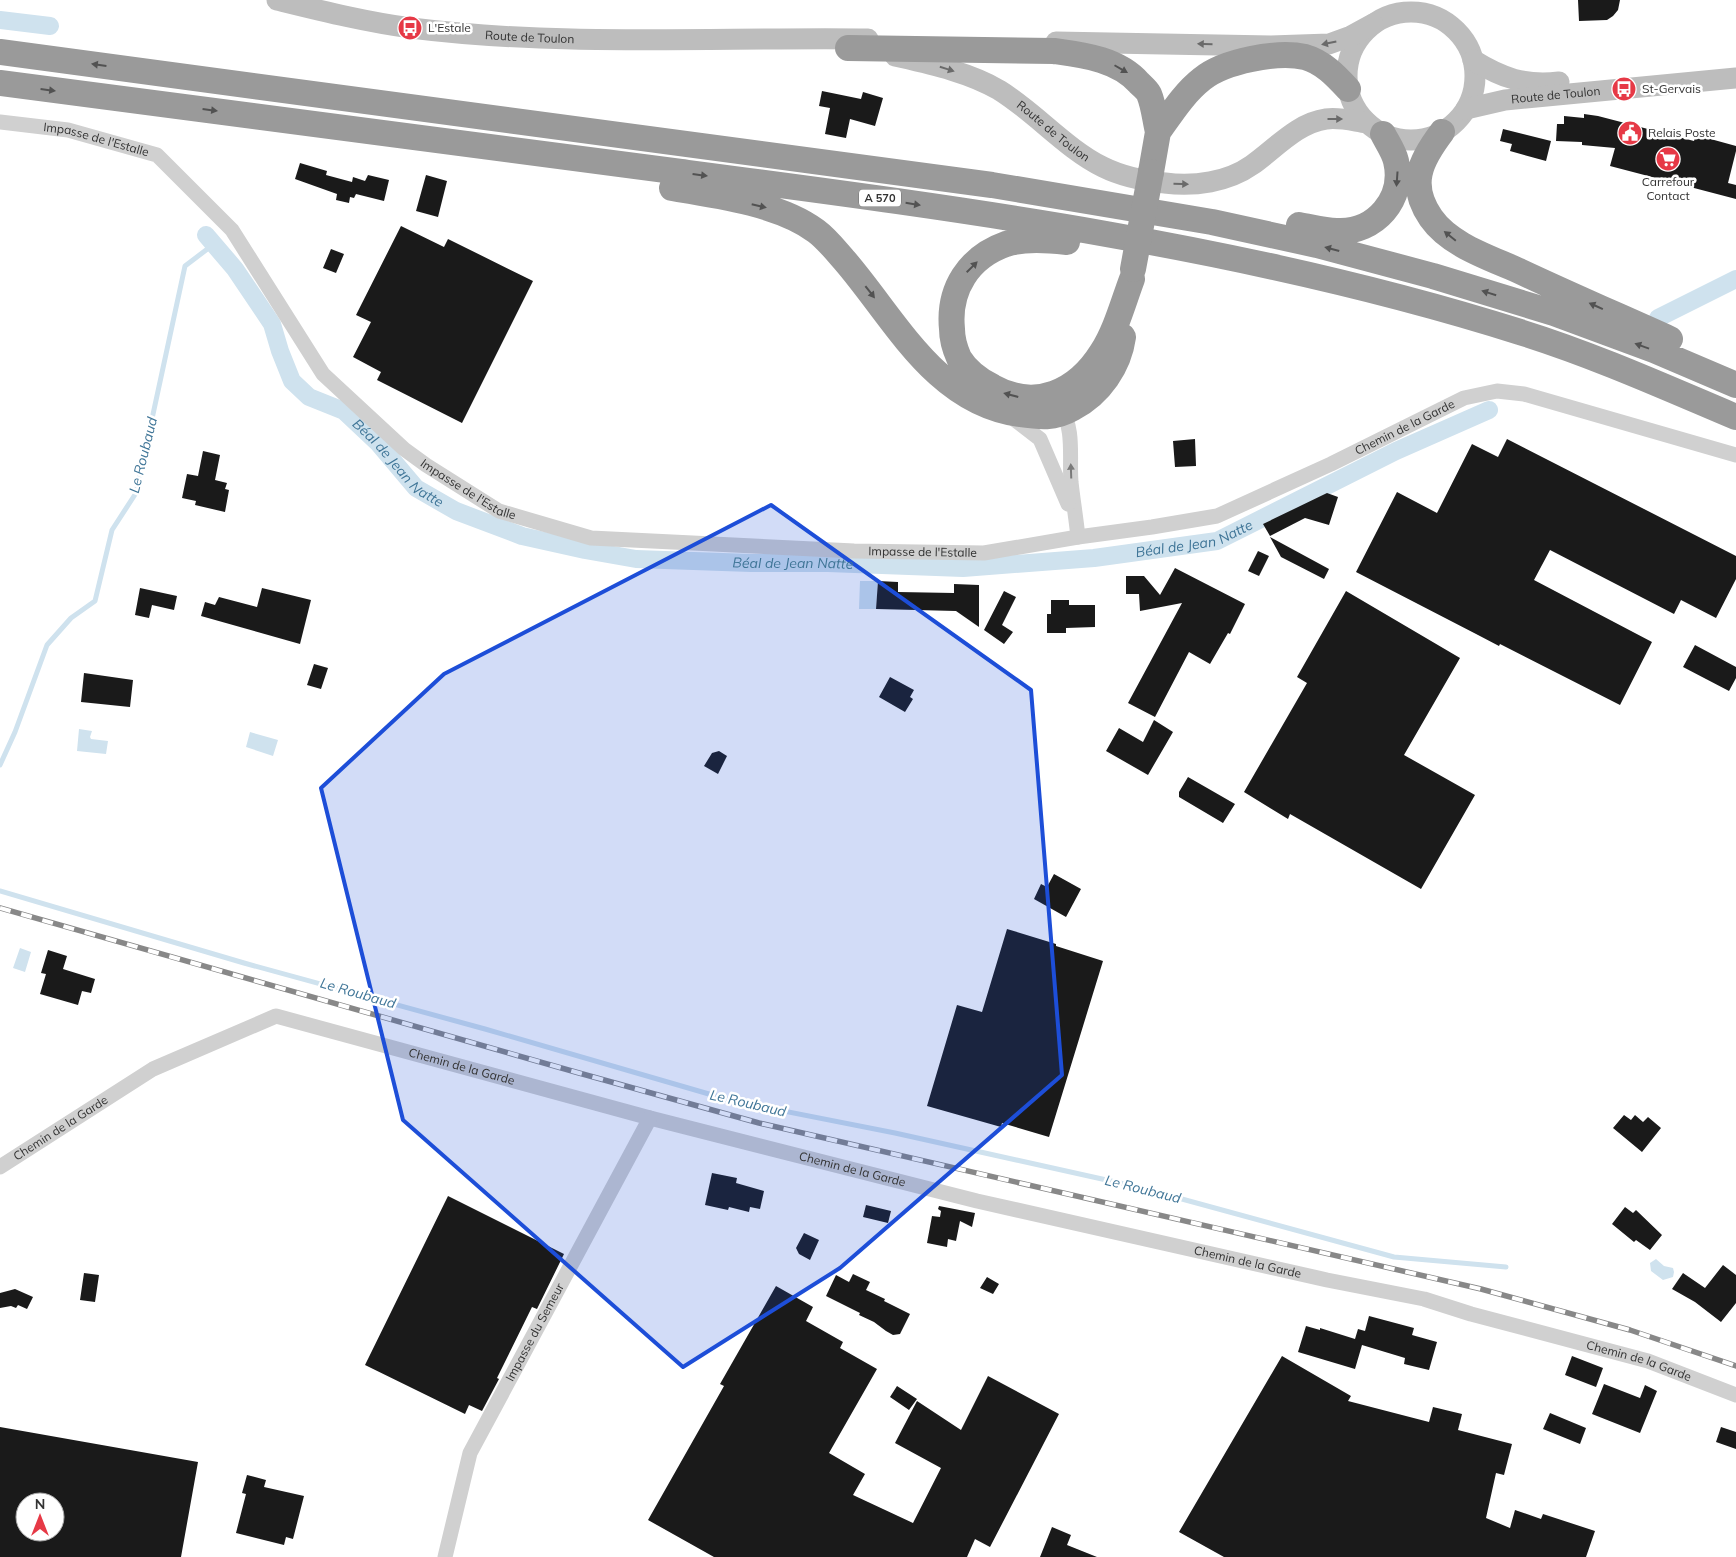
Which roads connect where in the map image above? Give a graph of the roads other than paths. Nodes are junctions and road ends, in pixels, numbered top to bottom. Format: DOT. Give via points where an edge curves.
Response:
graph roads {
  1 [pos="277,0"];
  2 [pos="1373,24"];
  3 [pos="726,40"];
  4 [pos="1262,46"];
  5 [pos="848,48"];
  6 [pos="0,52"];
  7 [pos="1473,60"];
  8 [pos="1736,65"];
  9 [pos="142,71"];
  10 [pos="1736,78"];
  11 [pos="0,83"];
  12 [pos="1348,89"];
  13 [pos="1466,108"];
  14 [pos="263,117"];
  15 [pos="0,122"];
  16 [pos="1375,128"];
  17 [pos="1158,132"];
  18 [pos="1442,132"];
  19 [pos="1133,274"];
  20 [pos="1736,370"];
  21 [pos="1736,385"];
  22 [pos="1050,414"];
  23 [pos="1736,417"];
  24 [pos="1736,422"];
  25 [pos="1736,455"];
  26 [pos="1078,537"];
  27 [pos="650,1118"];
  28 [pos="0,1167"];
  29 [pos="1736,1395"];
  30 [pos="445,1557"];
  1 -- 3 [label="main road, Route de Toulon" via="362,20 468,34 616,41"];
  2 -- 4 [label="main road, Route de Toulon, one-way" via="1329,44"];
  2 -- 7 [label="main road" via="1392,15 1413,12 1433,16 1456,31"];
  2 -- 12 [label="main road" via="1351,52 1346,70"];
  4 -- 3 [label="main road, Route de Toulon, one-way"];
  3 -- 5 [label="main road, Route de Toulon"];
  4 -- 17 [label="highway" via="1216,59 1195,72 1172,96"];
  5 -- 16 [label="main road, Route de Toulon, one-way" via="922,62 984,82 1102,167 1164,183 1203,184 1237,173 1312,122 1338,118"];
  5 -- 17 [label="highway, one-way" via="1054,51 1106,61 1134,77 1148,93"];
  9 -- 6 [label="highway, A 570, one-way"];
  7 -- 8 [label="main road, Route de Toulon" via="1498,75 1518,82 1536,83"];
  7 -- 13 [label="main road" via="1475,77"];
  16 -- 9 [label="highway, one-way" via="1396,159 1395,194 1388,208 1375,221 1360,228 1337,231 1044,178 841,149 226,70"];
  21 -- 9 [label="highway, A 570, one-way" via="1554,313 1389,264 1212,222 992,184"];
  10 -- 13 [label="main road, Route de Toulon" via="1505,100"];
  11 -- 14 [label="highway, A 570, one-way"];
  12 -- 16 [label="main road" via="1354,107"];
  12 -- 17 [label="highway" via="1321,64 1305,58 1243,60 1203,78"];
  13 -- 18 [label="main road"];
  14 -- 22 [label="highway, one-way" via="411,148 703,193 769,208 816,231 859,277 920,356 967,397 1006,412"];
  14 -- 23 [label="highway, A 570, one-way" via="872,197 1153,242 1393,295 1524,333 1632,373"];
  15 -- 26 [label="street, Impasse de l'Estalle" via="68,130 157,156 232,230 323,374 404,449 499,511 591,538 854,551 984,553"];
  16 -- 18 [label="main road" via="1402,140 1422,139"];
  17 -- 19 [label="highway, bridge"];
  20 -- 18 [label="highway, one-way" via="1454,240 1431,218 1419,189 1418,177 1423,160"];
  19 -- 22 [label="highway" via="1119,317 1102,352 1080,379 1065,390"];
  19 -- 22 [label="highway" via="1121,350 1114,367 1104,382 1078,406"];
  22 -- 24 [label="highway, one-way" via="984,383 969,371 952,338 950,317 959,282 980,259 1008,243 1031,240 1101,246 1331,293 1470,331 1595,371"];
  22 -- 26 [label="street" via="1065,494"];
  26 -- 22 [label="street, one-way" via="1069,429"];
  25 -- 26 [label="street, Chemin de la Garde" via="1524,394 1497,391 1464,398 1217,516"];
  27 -- 28 [label="street, Chemin de la Garde" via="276,1016 153,1069"];
  27 -- 29 [label="street, Chemin de la Garde" via="977,1200 1424,1299 1648,1361"];
  27 -- 30 [label="street, Impasse du Semeur" via="470,1452"];
}
